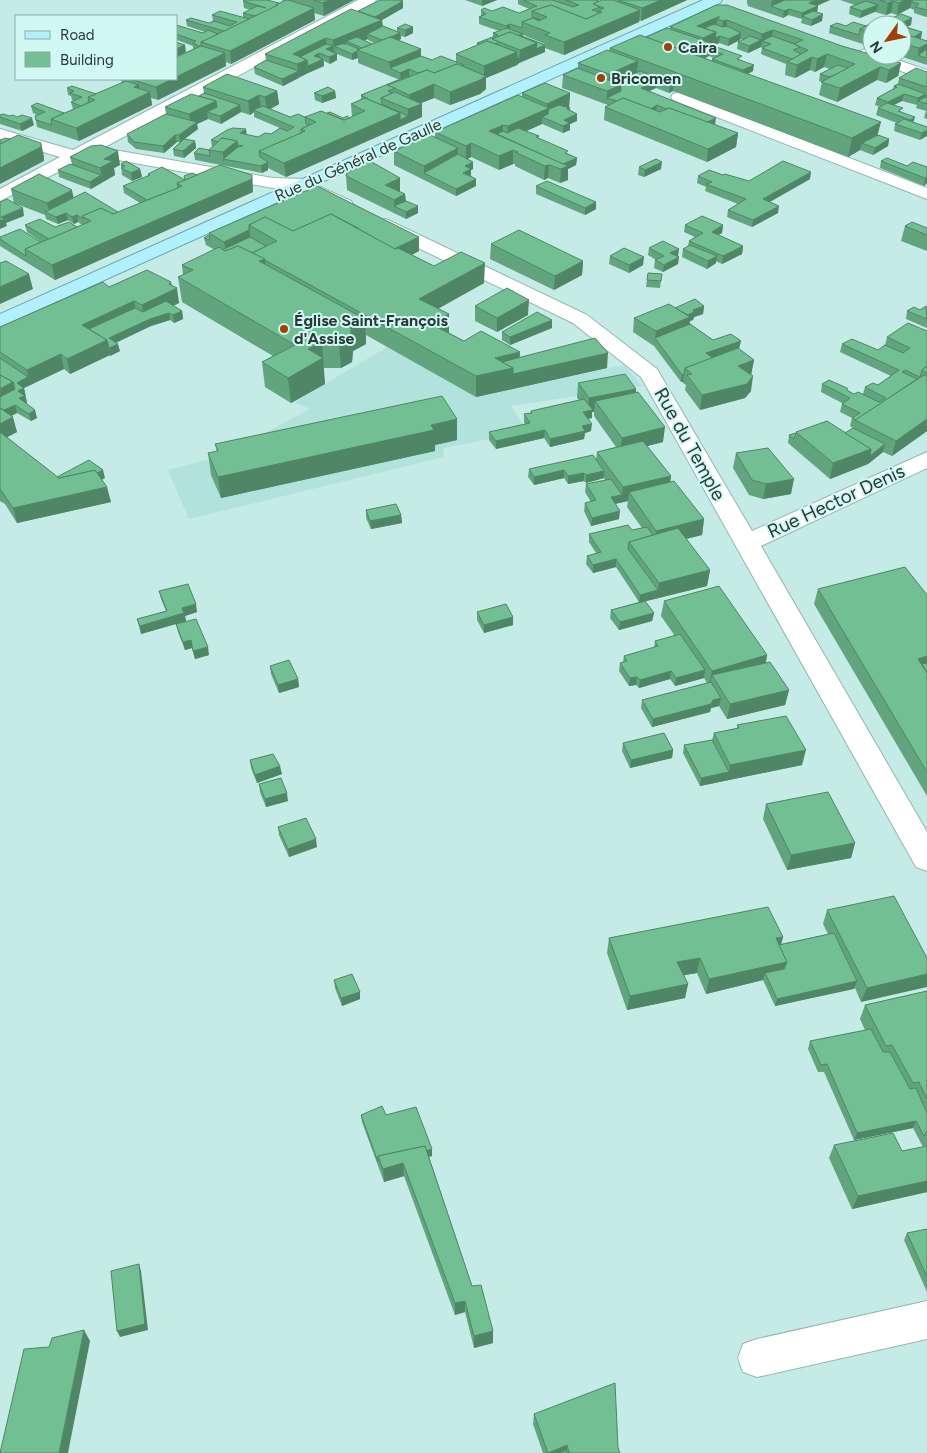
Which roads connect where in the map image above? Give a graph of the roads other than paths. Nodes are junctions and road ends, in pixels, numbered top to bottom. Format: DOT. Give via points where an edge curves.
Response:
graph roads {
  1 [pos="369,0"];
  2 [pos="717,4"];
  3 [pos="853,50"];
  4 [pos="927,75"];
  5 [pos="679,97"];
  6 [pos="0,134"];
  7 [pos="74,156"];
  8 [pos="303,184"];
  9 [pos="927,194"];
  10 [pos="0,196"];
  11 [pos="0,321"];
  12 [pos="927,459"];
  13 [pos="746,544"];
  14 [pos="927,859"];
  15 [pos="927,1320"];
  16 [pos="757,1358"];
  1 -- 7 [label="street"];
  2 -- 8 [label="main road, Rue du Général de Gaulle"];
  3 -- 4 [label="street"];
  5 -- 9 [label="street"];
  6 -- 7 [label="street"];
  7 -- 8 [label="street" via="107,153 273,183"];
  7 -- 10 [label="street"];
  8 -- 11 [label="main road, Rue du Général de Gaulle"];
  8 -- 13 [label="street, Rue du Temple" via="580,319 650,373"];
  12 -- 13 [label="street, Rue Hector Denis"];
  13 -- 14 [label="street, Rue du Temple"];
  15 -- 16 [label="street"];
}
